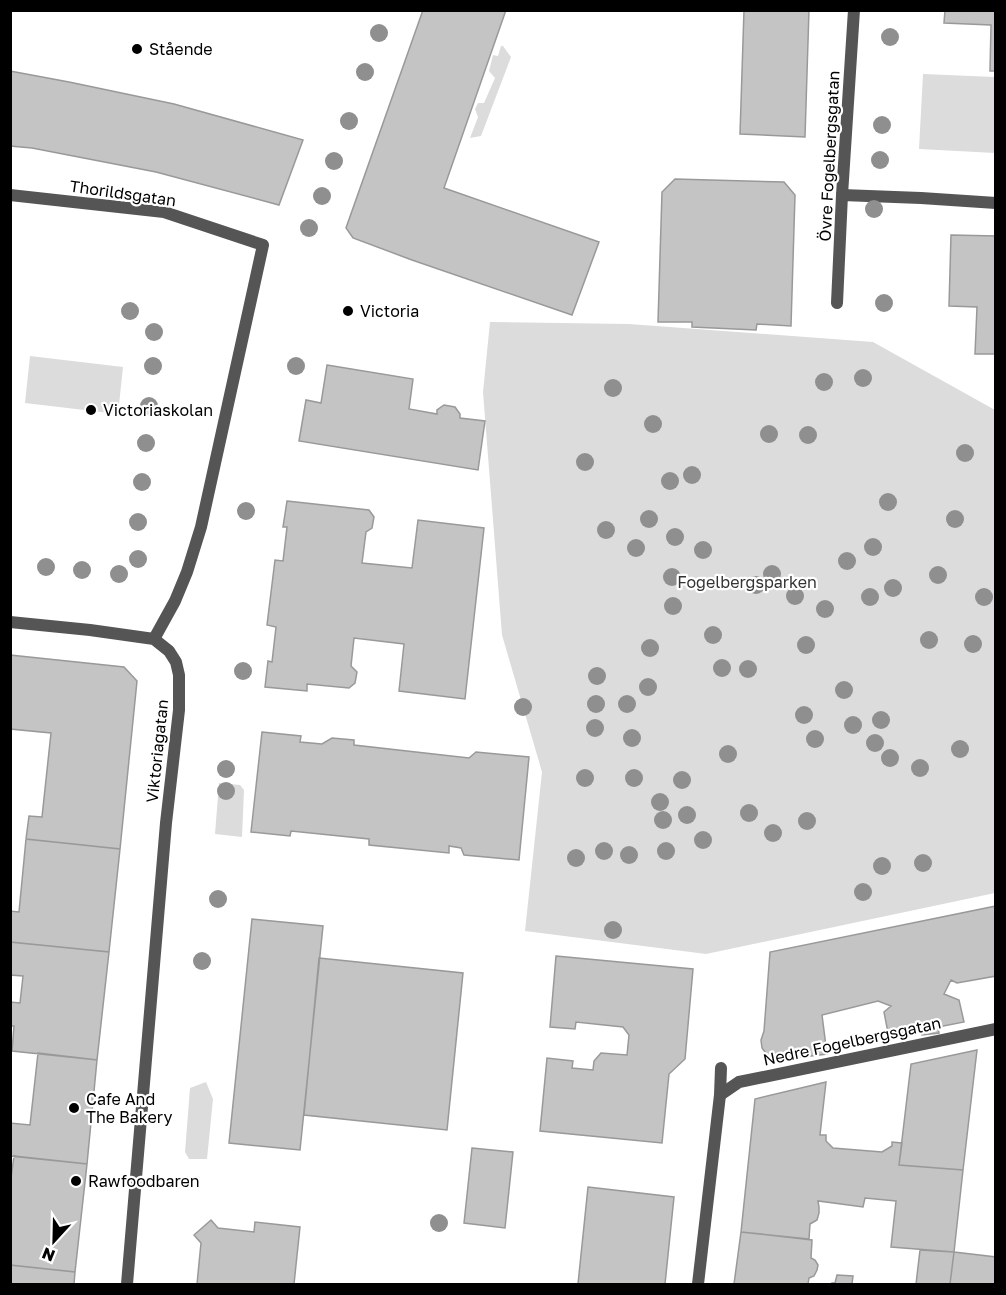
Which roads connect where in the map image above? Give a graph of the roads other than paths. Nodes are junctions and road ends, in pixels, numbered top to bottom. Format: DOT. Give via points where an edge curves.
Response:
graph roads {
  1 [pos="854,10"];
  2 [pos="10,195"];
  3 [pos="842,195"];
  4 [pos="996,203"];
  5 [pos="837,303"];
  6 [pos="10,622"];
  7 [pos="154,639"];
  8 [pos="996,1029"];
  9 [pos="721,1068"];
  10 [pos="720,1095"];
  11 [pos="127,1284"];
  12 [pos="698,1284"];
  1 -- 3 [label="street, Övre Fogelbergsgatan"];
  2 -- 7 [label="street, Thorildsgatan" via="164,212 263,244 201,528 175,601"];
  3 -- 4 [label="street"];
  3 -- 5 [label="street, Övre Fogelbergsgatan"];
  6 -- 7 [label="street"];
  7 -- 11 [label="street, Viktoriagatan" via="176,662 179,710"];
  8 -- 10 [label="street, Nedre Fogelbergsgatan" via="739,1082"];
  9 -- 10 [label="street"];
  10 -- 12 [label="street"];
}
